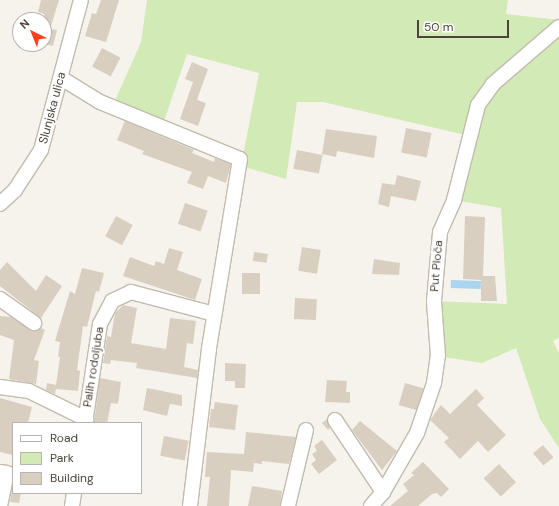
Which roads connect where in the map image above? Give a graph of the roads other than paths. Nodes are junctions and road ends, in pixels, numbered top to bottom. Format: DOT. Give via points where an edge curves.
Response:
graph roads {
  1 [pos="81,0"];
  2 [pos="559,27"];
  3 [pos="61,78"];
  4 [pos="0,204"];
  5 [pos="0,299"];
  6 [pos="214,314"];
  7 [pos="34,323"];
  8 [pos="0,387"];
  9 [pos="335,420"];
  10 [pos="86,421"];
  11 [pos="306,430"];
  12 [pos="3,473"];
  13 [pos="383,492"];
  14 [pos="74,494"];
  15 [pos="0,506"];
  16 [pos="72,506"];
  17 [pos="190,506"];
  18 [pos="288,506"];
  19 [pos="371,506"];
  1 -- 3 [label="street, Slunjska ulica"];
  2 -- 13 [label="street, Put Ploča" via="492,84 478,105 454,200 440,232 434,301 438,356 434,383 417,433"];
  3 -- 4 [label="street, Slunjska ulica" via="41,150 15,190"];
  3 -- 6 [label="street" via="100,102 240,159"];
  5 -- 7 [label="street"];
  6 -- 10 [label="street, Palih rodoljuba" via="132,292 112,301 100,324"];
  6 -- 17 [label="street"];
  8 -- 10 [label="street" via="29,390"];
  9 -- 13 [label="street"];
  11 -- 18 [label="street"];
  12 -- 15 [label="street"];
  13 -- 19 [label="street, Put Ploča"];
  14 -- 16 [label="street"];
}
